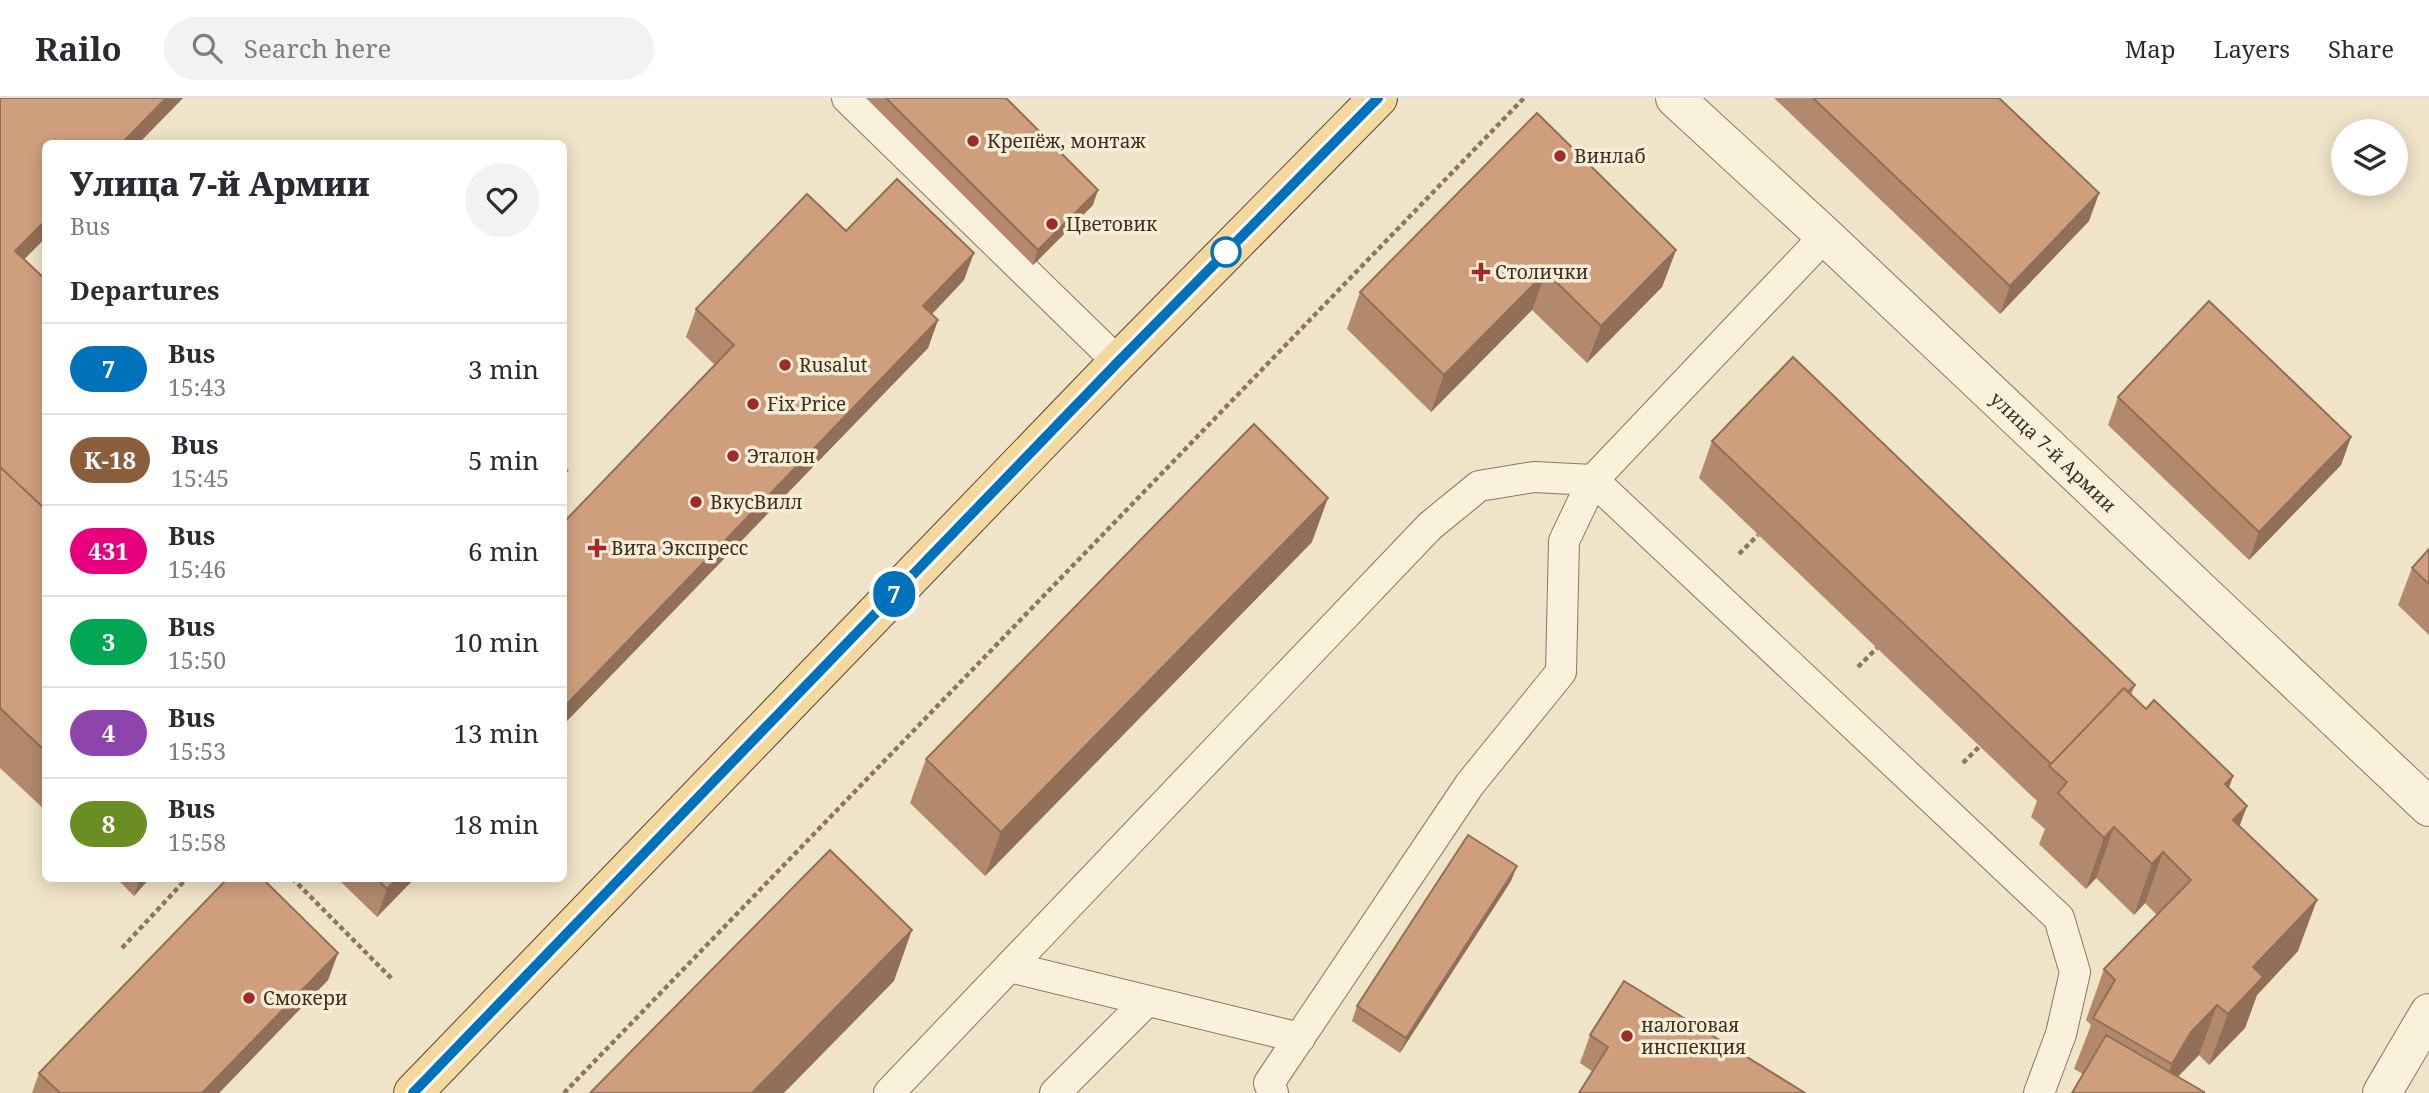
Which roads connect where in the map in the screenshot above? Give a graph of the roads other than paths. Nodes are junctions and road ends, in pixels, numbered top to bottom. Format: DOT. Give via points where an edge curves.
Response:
graph roads {
  1 [pos="847,98"];
  2 [pos="1378,98"];
  3 [pos="1675,98"];
  4 [pos="1825,236"];
  5 [pos="1118,362"];
  6 [pos="1593,480"];
  7 [pos="2429,807"];
  8 [pos="1010,967"];
  9 [pos="1147,1001"];
  10 [pos="2429,1013"];
  11 [pos="1300,1038"];
  12 [pos="412,1093"];
  13 [pos="889,1093"];
  14 [pos="1055,1093"];
  15 [pos="1273,1093"];
  16 [pos="2039,1093"];
  17 [pos="2382,1093"];
  1 -- 5 [label="lane"];
  2 -- 5 [label="main road"];
  3 -- 4 [label="street, улица 7-й Армии"];
  4 -- 6 [label="lane"];
  4 -- 7 [label="street, улица 7-й Армии"];
  5 -- 12 [label="main road"];
  6 -- 8 [label="lane" via="1534,477 1479,486 1430,526"];
  6 -- 11 [label="lane" via="1564,541 1561,672 1470,785"];
  6 -- 16 [label="lane" via="2059,918 2076,972 2061,1034"];
  8 -- 9 [label="lane"];
  8 -- 13 [label="lane"];
  9 -- 11 [label="lane"];
  9 -- 14 [label="lane"];
  10 -- 17 [label="street"];
  11 -- 15 [label="lane" via="1269,1083"];
}
